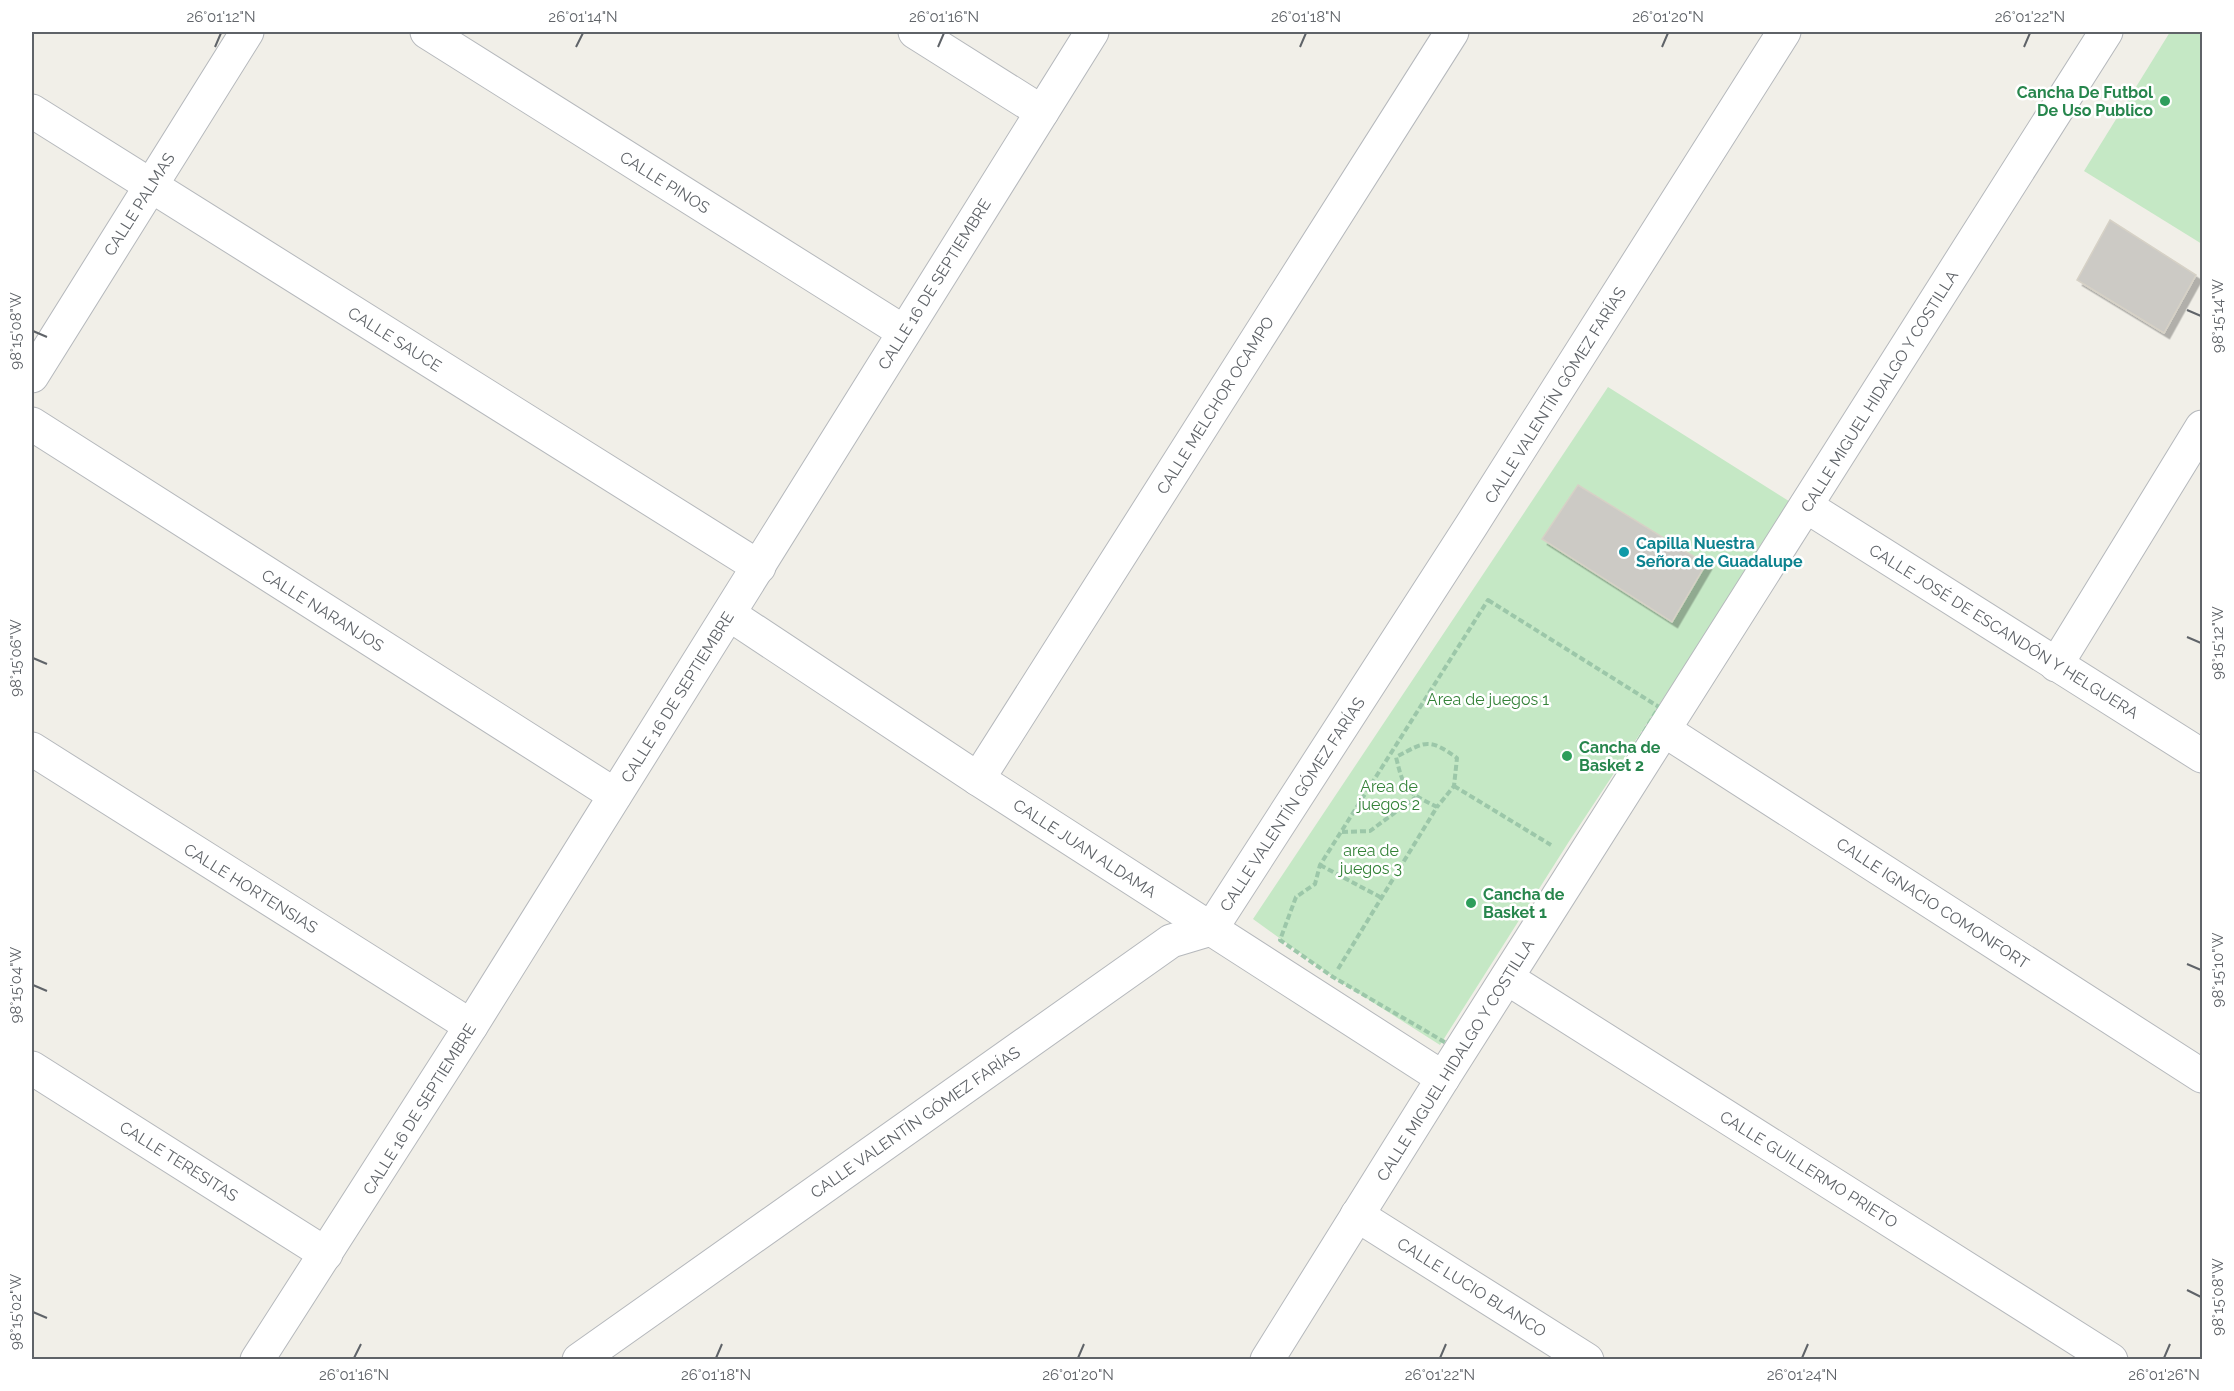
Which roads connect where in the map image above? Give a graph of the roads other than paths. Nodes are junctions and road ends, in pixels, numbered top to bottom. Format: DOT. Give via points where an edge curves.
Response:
graph roads {
  1 [pos="247,32"];
  2 [pos="427,32"];
  3 [pos="915,32"];
  4 [pos="1092,32"];
  5 [pos="1452,32"];
  6 [pos="1784,32"];
  7 [pos="2106,32"];
  8 [pos="32,111"];
  9 [pos="1042,112"];
  10 [pos="151,186"];
  11 [pos="904,332"];
  12 [pos="32,376"];
  13 [pos="32,424"];
  14 [pos="2202,427"];
  15 [pos="1806,506"];
  16 [pos="759,567"];
  17 [pos="729,614"];
  18 [pos="2056,665"];
  19 [pos="1664,730"];
  20 [pos="32,749"];
  21 [pos="2202,756"];
  22 [pos="978,778"];
  23 [pos="615,795"];
  24 [pos="1211,929"];
  25 [pos="1507,978"];
  26 [pos="471,1026"];
  27 [pos="32,1068"];
  28 [pos="2202,1076"];
  29 [pos="1443,1078"];
  30 [pos="1357,1215"];
  31 [pos="326,1254"];
  32 [pos="257,1359"];
  33 [pos="579,1359"];
  34 [pos="1267,1359"];
  35 [pos="1587,1359"];
  36 [pos="2110,1359"];
  1 -- 10 [label="street, CALLE PALMAS"];
  2 -- 11 [label="street, CALLE PINOS"];
  3 -- 9 [label="street"];
  4 -- 9 [label="street, CALLE 16 DE SEPTIEMBRE"];
  5 -- 22 [label="street, CALLE MELCHOR OCAMPO"];
  6 -- 24 [label="street, CALLE VALENTÍN GÓMEZ FARÍAS"];
  7 -- 15 [label="street, CALLE MIGUEL HIDALGO Y COSTILLA"];
  8 -- 10 [label="street, CALLE SAUCE"];
  9 -- 11 [label="street, CALLE 16 DE SEPTIEMBRE"];
  10 -- 12 [label="street, CALLE PALMAS"];
  10 -- 16 [label="street, CALLE SAUCE"];
  11 -- 16 [label="street, CALLE 16 DE SEPTIEMBRE"];
  13 -- 23 [label="street, CALLE NARANJOS"];
  14 -- 18 [label="street"];
  15 -- 18 [label="street, CALLE JOSÉ DE ESCANDÓN Y HELGUERA"];
  15 -- 19 [label="street, CALLE MIGUEL HIDALGO Y COSTILLA"];
  16 -- 17 [label="street, CALLE 16 DE SEPTIEMBRE"];
  17 -- 22 [label="street, CALLE JUAN ALDAMA"];
  17 -- 23 [label="street, CALLE 16 DE SEPTIEMBRE"];
  18 -- 21 [label="street, CALLE JOSÉ DE ESCANDÓN Y HELGUERA"];
  19 -- 25 [label="street, CALLE MIGUEL HIDALGO Y COSTILLA"];
  19 -- 28 [label="street, CALLE IGNACIO COMONFORT"];
  20 -- 26 [label="street, CALLE HORTENSIAS"];
  22 -- 24 [label="street, CALLE JUAN ALDAMA"];
  23 -- 26 [label="street, CALLE 16 DE SEPTIEMBRE"];
  24 -- 29 [label="street, CALLE JUAN ALDAMA"];
  24 -- 33 [label="street, CALLE VALENTÍN GÓMEZ FARÍAS" via="1171,941"];
  25 -- 29 [label="street, CALLE MIGUEL HIDALGO Y COSTILLA"];
  25 -- 36 [label="street, CALLE GUILLERMO PRIETO"];
  26 -- 31 [label="street, CALLE 16 DE SEPTIEMBRE"];
  27 -- 31 [label="street, CALLE TERESITAS"];
  29 -- 30 [label="street, CALLE MIGUEL HIDALGO Y COSTILLA"];
  30 -- 34 [label="street, CALLE MIGUEL HIDALGO Y COSTILLA"];
  30 -- 35 [label="street, CALLE LUCIO BLANCO"];
  31 -- 32 [label="street, CALLE 16 DE SEPTIEMBRE"];
}
